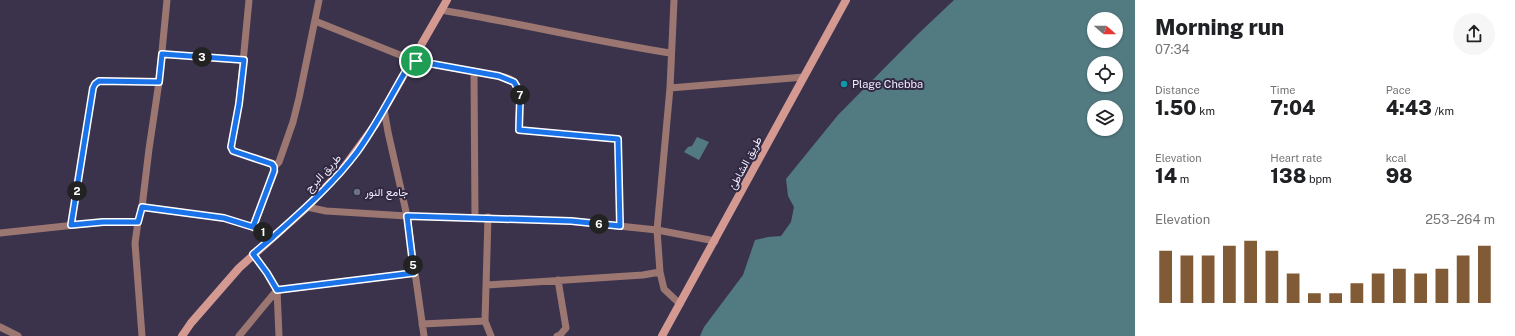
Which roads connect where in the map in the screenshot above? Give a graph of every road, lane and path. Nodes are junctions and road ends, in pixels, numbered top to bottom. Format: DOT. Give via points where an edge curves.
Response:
graph roads {
  1 [pos="167,0"];
  2 [pos="249,0"];
  3 [pos="319,0"];
  4 [pos="447,0"];
  5 [pos="674,0"];
  6 [pos="846,0"];
  7 [pos="441,10"];
  8 [pos="315,21"];
  9 [pos="670,53"];
  10 [pos="162,54"];
  11 [pos="244,60"];
  12 [pos="412,60"];
  13 [pos="474,72"];
  14 [pos="804,77"];
  15 [pos="159,82"];
  16 [pos="670,88"];
  17 [pos="384,108"];
  18 [pos="274,167"];
  19 [pos="142,207"];
  20 [pos="307,207"];
  21 [pos="407,216"];
  22 [pos="475,217"];
  23 [pos="488,217"];
  24 [pos="138,222"];
  25 [pos="71,225"];
  26 [pos="620,226"];
  27 [pos="253,227"];
  28 [pos="657,230"];
  29 [pos="0,233"];
  30 [pos="273,237"];
  31 [pos="715,241"];
  32 [pos="253,254"];
  33 [pos="660,272"];
  34 [pos="414,273"];
  35 [pos="558,280"];
  36 [pos="487,284"];
  37 [pos="277,290"];
  38 [pos="680,304"];
  39 [pos="486,321"];
  40 [pos="422,324"];
  41 [pos="0,327"];
  42 [pos="18,336"];
  43 [pos="142,336"];
  44 [pos="182,336"];
  45 [pos="239,336"];
  46 [pos="280,336"];
  47 [pos="424,336"];
  48 [pos="491,336"];
  49 [pos="557,336"];
  50 [pos="662,336"];
  1 -- 10 [label="street"];
  2 -- 11 [label="street"];
  3 -- 8 [label="street"];
  4 -- 7 [label="street, طريق البرج"];
  5 -- 9 [label="street"];
  6 -- 14 [label="street, طريق الشاطئ"];
  7 -- 9 [label="street" via="621,46"];
  7 -- 12 [label="street, طريق البرج"];
  8 -- 12 [label="street"];
  8 -- 18 [label="street" via="293,122 279,162"];
  9 -- 16 [label="street"];
  10 -- 11 [label="street"];
  10 -- 15 [label="street"];
  11 -- 18 [label="street" via="231,147 233,151 268,162"];
  12 -- 13 [label="street"];
  12 -- 17 [label="street, طريق البرج"];
  13 -- 22 [label="street"];
  13 -- 26 [label="street" via="499,76 514,82 520,98 519,130 618,139"];
  14 -- 16 [label="street"];
  14 -- 31 [label="street, طريق الشاطئ"];
  15 -- 19 [label="street"];
  15 -- 25 [label="street" via="99,81 95,84"];
  16 -- 28 [label="street"];
  17 -- 20 [label="street, طريق البرج" via="356,152"];
  17 -- 21 [label="street"];
  18 -- 27 [label="street"];
  19 -- 24 [label="street"];
  19 -- 27 [label="street" via="224,218"];
  20 -- 21 [label="street" via="326,211"];
  20 -- 30 [label="street, طريق البرج"];
  21 -- 22 [label="street"];
  21 -- 34 [label="street"];
  22 -- 23 [label="street"];
  23 -- 26 [label="street"];
  23 -- 36 [label="street"];
  24 -- 25 [label="street"];
  24 -- 43 [label="street" via="136,244"];
  25 -- 29 [label="street"];
  26 -- 28 [label="street"];
  27 -- 30 [label="street"];
  28 -- 31 [label="street"];
  28 -- 33 [label="street"];
  30 -- 32 [label="street, طريق البرج"];
  31 -- 38 [label="street, طريق الشاطئ"];
  32 -- 37 [label="street"];
  32 -- 44 [label="street, طريق البرج"];
  33 -- 35 [label="street"];
  33 -- 38 [label="street" via="664,289"];
  34 -- 37 [label="street"];
  34 -- 40 [label="street"];
  35 -- 36 [label="street"];
  35 -- 49 [label="street" via="566,328"];
  36 -- 39 [label="street"];
  37 -- 45 [label="street"];
  37 -- 46 [label="street"];
  38 -- 50 [label="street, طريق الشاطئ"];
  39 -- 40 [label="street"];
  39 -- 48 [label="street"];
  40 -- 47 [label="street"];
  41 -- 42 [label="street"];
}
